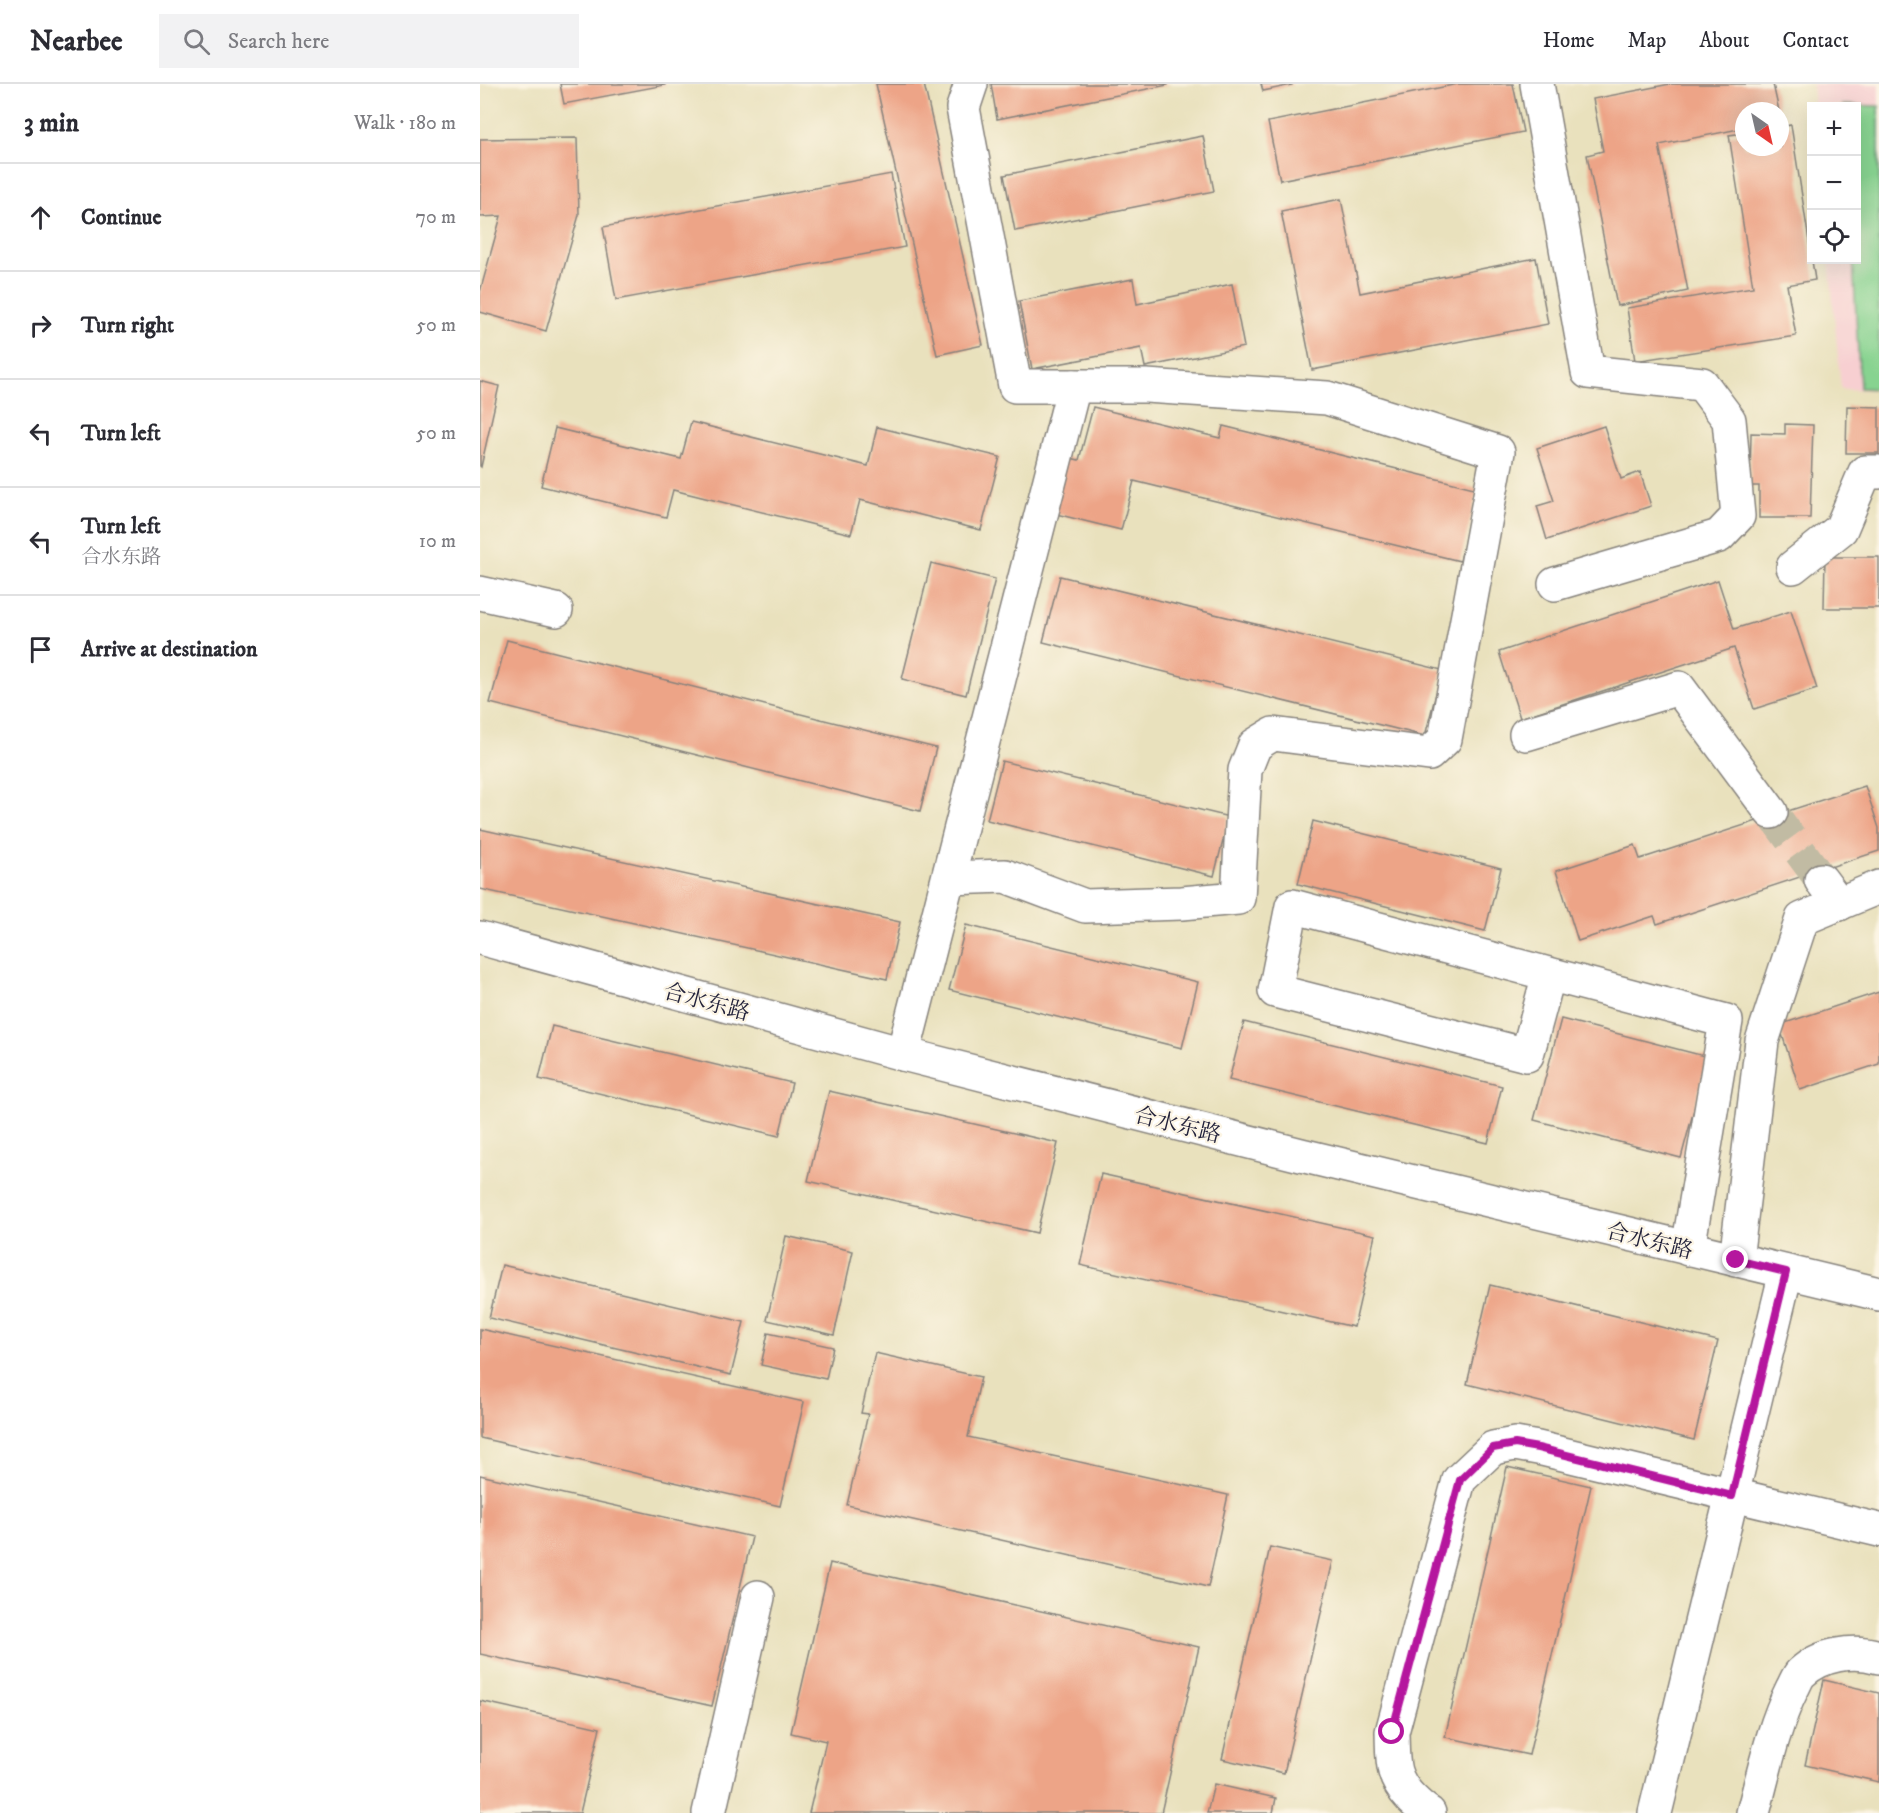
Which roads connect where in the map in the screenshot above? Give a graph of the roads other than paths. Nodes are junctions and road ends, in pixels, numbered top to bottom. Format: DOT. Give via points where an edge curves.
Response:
graph roads {
  1 [pos="971,84"];
  2 [pos="1537,84"];
  3 [pos="1074,386"];
  4 [pos="1879,472"];
  5 [pos="1793,567"];
  6 [pos="1555,584"];
  7 [pos="480,593"];
  8 [pos="556,610"];
  9 [pos="1526,734"];
  10 [pos="1771,812"];
  11 [pos="949,878"];
  12 [pos="1879,887"];
  13 [pos="480,938"];
  14 [pos="1549,974"];
  15 [pos="903,1054"];
  16 [pos="1688,1249"];
  17 [pos="1736,1260"];
  18 [pos="1786,1272"];
  19 [pos="1879,1294"];
  20 [pos="1732,1496"];
  21 [pos="1879,1530"];
  22 [pos="758,1597"];
  23 [pos="1879,1657"];
  24 [pos="709,1813"];
  25 [pos="1429,1813"];
  26 [pos="1655,1813"];
  27 [pos="1753,1813"];
  1 -- 3 [label="street" via="963,108 1015,386"];
  2 -- 6 [label="street" via="1588,372 1702,384 1729,420 1738,516 1719,536"];
  3 -- 11 [label="street"];
  3 -- 11 [label="street" via="1146,386 1327,398 1498,452 1445,739 1429,754 1273,734 1255,745 1245,770 1238,898 1085,906 1005,876"];
  4 -- 5 [label="street" via="1865,472 1841,529"];
  7 -- 8 [label="street"];
  9 -- 10 [label="street" via="1679,688"];
  11 -- 15 [label="street"];
  12 -- 17 [label="street" via="1830,892 1802,919 1762,1041"];
  13 -- 15 [label="street, 合水东路"];
  14 -- 14 [label="street" via="1292,906 1275,991 1527,1055"];
  14 -- 16 [label="street" via="1726,1021"];
  15 -- 16 [label="street, 合水东路"];
  16 -- 17 [label="street, 合水东路"];
  17 -- 18 [label="street, 合水东路"];
  18 -- 19 [label="street, 合水东路"];
  18 -- 20 [label="street"];
  20 -- 21 [label="street"];
  20 -- 25 [label="street" via="1515,1444 1493,1448 1460,1480 1392,1732 1393,1772 1400,1787"];
  20 -- 26 [label="street"];
  22 -- 24 [label="street"];
  23 -- 27 [label="street" via="1869,1653 1838,1655 1820,1659 1800,1674 1782,1709"];
}
